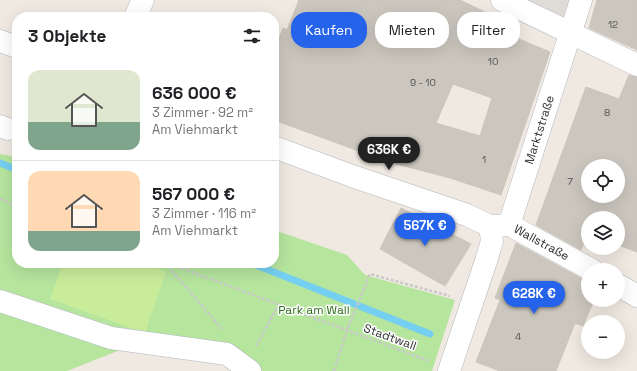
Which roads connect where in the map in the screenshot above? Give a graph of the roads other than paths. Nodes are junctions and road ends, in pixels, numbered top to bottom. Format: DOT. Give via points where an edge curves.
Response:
graph roads {
  1 [pos="142,0"];
  2 [pos="502,0"];
  3 [pos="581,0"];
  4 [pos="138,12"];
  5 [pos="570,34"];
  6 [pos="0,40"];
  7 [pos="12,45"];
  8 [pos="637,65"];
  9 [pos="279,149"];
  10 [pos="499,226"];
  11 [pos="581,265"];
  12 [pos="625,289"];
  13 [pos="637,296"];
  14 [pos="0,301"];
  15 [pos="249,370"];
  16 [pos="449,370"];
  1 -- 4 [label="street"];
  2 -- 5 [label="street"];
  3 -- 5 [label="street, Marktstraße"];
  5 -- 8 [label="street"];
  5 -- 10 [label="street, Marktstraße" via="537,143"];
  6 -- 7 [label="street"];
  9 -- 10 [label="street, Wallstraße"];
  10 -- 11 [label="street, Wallstraße"];
  10 -- 16 [label="street, Marktstraße"];
  12 -- 13 [label="street"];
  14 -- 15 [label="street" via="111,338 227,354"];
}
